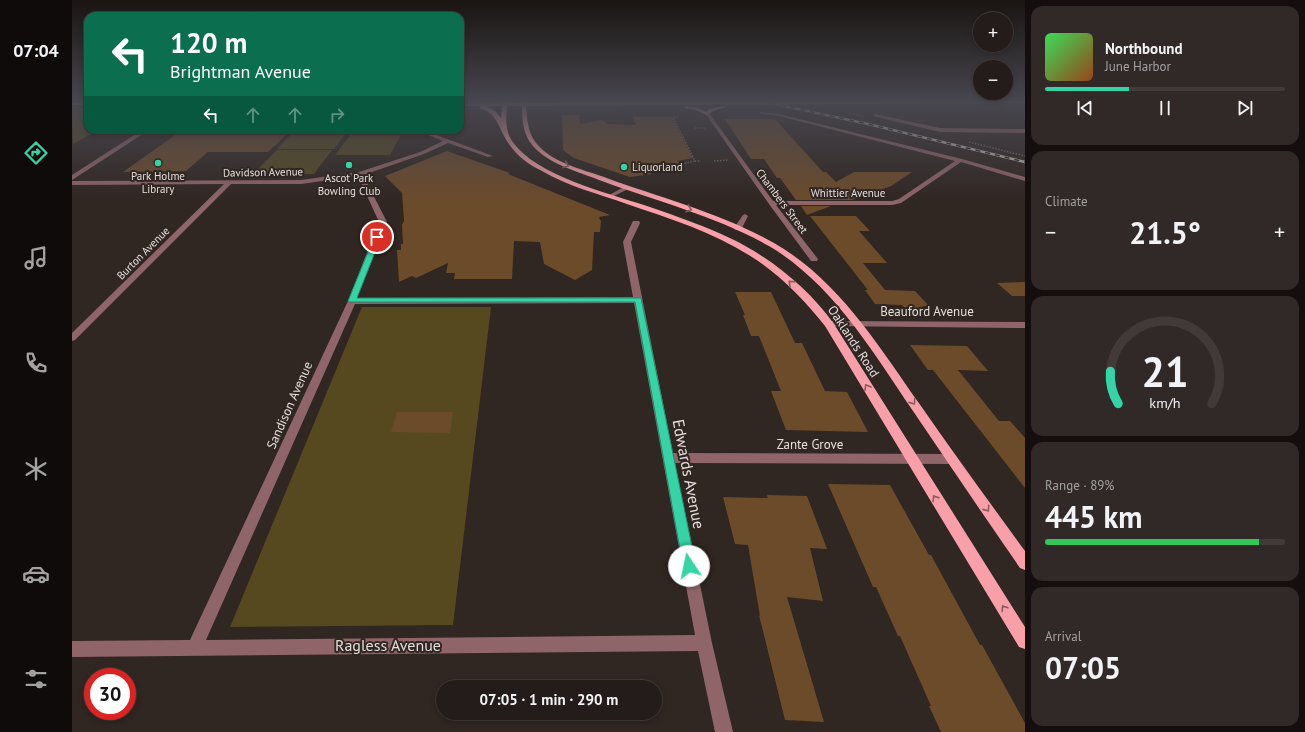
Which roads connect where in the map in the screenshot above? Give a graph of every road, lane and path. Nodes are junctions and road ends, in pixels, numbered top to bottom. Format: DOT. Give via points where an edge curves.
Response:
graph roads {
  1 [pos="138,135"];
  2 [pos="432,135"];
  3 [pos="506,135"];
  4 [pos="529,135"];
  5 [pos="682,135"];
  6 [pos="722,135"];
  7 [pos="860,135"];
  8 [pos="448,141"];
  9 [pos="490,156"];
  10 [pos="730,160"];
  11 [pos="960,160"];
  12 [pos="695,161"];
  13 [pos="701,161"];
  14 [pos="714,161"];
  15 [pos="664,168"];
  16 [pos="360,174"];
  17 [pos="72,178"];
  18 [pos="1025,179"];
  19 [pos="72,183"];
  20 [pos="229,183"];
  21 [pos="626,188"];
  22 [pos="610,196"];
  23 [pos="771,203"];
  24 [pos="745,216"];
  25 [pos="636,223"];
  26 [pos="738,228"];
  27 [pos="814,259"];
  28 [pos="638,300"];
  29 [pos="352,301"];
  30 [pos="829,324"];
  31 [pos="859,324"];
  32 [pos="1025,325"];
  33 [pos="72,338"];
  34 [pos="668,458"];
  35 [pos="911,459"];
  36 [pos="952,459"];
  37 [pos="1025,563"];
  38 [pos="1025,641"];
  39 [pos="704,643"];
  40 [pos="196,647"];
  41 [pos="72,649"];
  42 [pos="724,732"];
  1 -- 17 [label="street"];
  2 -- 8 [label="street"];
  3 -- 22 [label="main road, Oaklands Road" via="525,158 545,171"];
  4 -- 21 [label="main road, Oaklands Road, one-way" via="534,144 562,164"];
  5 -- 12 [label="path"];
  6 -- 23 [label="street, Chambers Street"];
  7 -- 11 [label="street"];
  8 -- 9 [label="street"];
  8 -- 16 [label="street, Davidson Avenue" via="422,153"];
  10 -- 14 [label="path"];
  11 -- 18 [label="street"];
  11 -- 23 [label="street, Whittier Avenue" via="901,201"];
  12 -- 13 [label="path"];
  12 -- 15 [label="path"];
  16 -- 20 [label="street, Davidson Avenue" via="301,182"];
  16 -- 29 [label="street, Sandison Avenue" via="383,222"];
  19 -- 20 [label="street, Davidson Avenue"];
  20 -- 33 [label="street, Burton Avenue"];
  21 -- 22 [label="street"];
  21 -- 26 [label="main road, Oaklands Road, one-way"];
  30 -- 22 [label="main road, Oaklands Road, one-way" via="794,285 753,254 695,225"];
  23 -- 27 [label="street, Chambers Street"];
  24 -- 26 [label="street"];
  25 -- 28 [label="street, Edwards Avenue" via="627,242"];
  26 -- 31 [label="main road, Oaklands Road" via="799,263 824,285"];
  28 -- 29 [label="street"];
  28 -- 34 [label="street, Edwards Avenue"];
  29 -- 40 [label="street, Sandison Avenue"];
  30 -- 31 [label="street, Beauford Avenue"];
  35 -- 30 [label="main road, Oaklands Road, one-way"];
  31 -- 32 [label="street, Beauford Avenue"];
  31 -- 36 [label="main road, Oaklands Road, one-way"];
  34 -- 35 [label="street, Zante Grove"];
  34 -- 39 [label="street, Edwards Avenue"];
  35 -- 36 [label="street, Zante Grove"];
  38 -- 35 [label="main road, Oaklands Road, one-way"];
  36 -- 37 [label="main road, Oaklands Road, one-way"];
  39 -- 40 [label="street, Ragless Avenue"];
  39 -- 42 [label="street, Edwards Avenue"];
  40 -- 41 [label="street, Ragless Avenue"];
}
